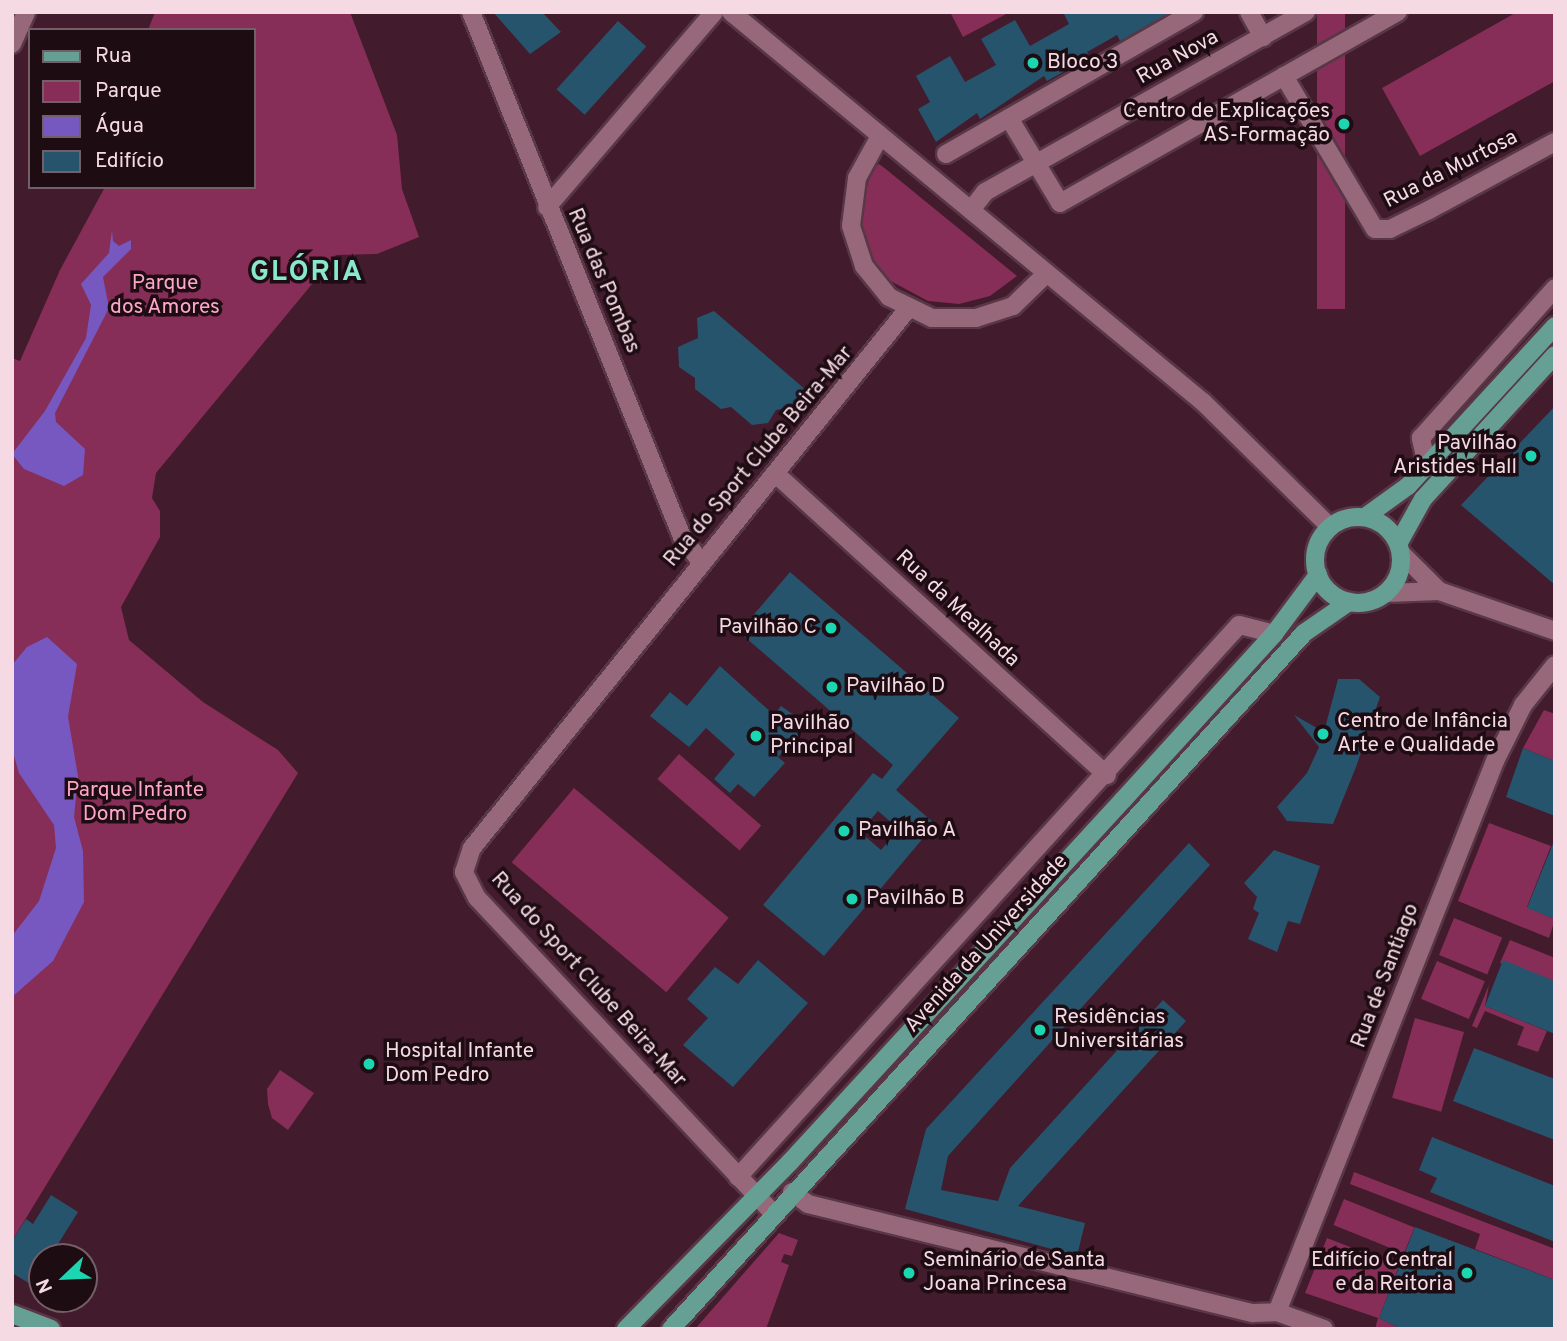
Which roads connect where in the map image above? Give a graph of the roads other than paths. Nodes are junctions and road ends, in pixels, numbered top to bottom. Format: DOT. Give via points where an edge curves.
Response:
graph roads {
  1 [pos="26,12"];
  2 [pos="471,12"];
  3 [pos="714,12"];
  4 [pos="731,12"];
  5 [pos="1194,12"];
  6 [pos="1249,12"];
  7 [pos="1306,12"];
  8 [pos="1398,12"];
  9 [pos="1263,37"];
  10 [pos="12,44"];
  11 [pos="1284,76"];
  12 [pos="1009,118"];
  13 [pos="880,136"];
  14 [pos="1555,142"];
  15 [pos="946,154"];
  16 [pos="1034,163"];
  17 [pos="547,207"];
  18 [pos="971,210"];
  19 [pos="1047,273"];
  20 [pos="1555,288"];
  21 [pos="908,310"];
  22 [pos="1555,326"];
  23 [pos="1555,355"];
  24 [pos="1427,465"];
  25 [pos="777,475"];
  26 [pos="1365,517"];
  27 [pos="1330,527"];
  28 [pos="1400,548"];
  29 [pos="701,562"];
  30 [pos="1318,575"];
  31 [pos="1440,591"];
  32 [pos="1387,593"];
  33 [pos="1349,602"];
  34 [pos="1555,631"];
  35 [pos="1274,634"];
  36 [pos="1555,665"];
  37 [pos="1107,775"];
  38 [pos="738,1177"];
  39 [pos="792,1192"];
  40 [pos="756,1198"];
  41 [pos="773,1213"];
  42 [pos="1277,1312"];
  43 [pos="12,1314"];
  44 [pos="51,1329"];
  45 [pos="626,1329"];
  46 [pos="671,1329"];
  47 [pos="1324,1329"];
  1 -- 10 [label="street"];
  2 -- 17 [label="street, Rua das Pombas"];
  3 -- 17 [label="street"];
  4 -- 13 [label="street"];
  5 -- 12 [label="street, Rua Nova"];
  6 -- 9 [label="street"];
  7 -- 9 [label="street, Rua Nova"];
  8 -- 11 [label="street"];
  9 -- 16 [label="street, Rua Nova"];
  11 -- 14 [label="street, Rua da Murtosa" via="1375,229 1390,229"];
  11 -- 16 [label="street" via="1060,204"];
  12 -- 15 [label="street, Rua Nova"];
  12 -- 16 [label="street"];
  13 -- 18 [label="street"];
  13 -- 21 [label="street" via="857,178 851,226 864,266"];
  16 -- 18 [label="street, Rua Nova" via="985,192"];
  17 -- 29 [label="street, Rua das Pombas" via="682,537"];
  18 -- 19 [label="street"];
  19 -- 21 [label="street" via="1013,306 976,318 932,318"];
  19 -- 27 [label="street" via="1211,409"];
  20 -- 24 [label="street" via="1421,438"];
  21 -- 25 [label="street, Rua do Sport Clube Beira-Mar"];
  22 -- 24 [label="main road"];
  23 -- 28 [label="main road" via="1423,499"];
  24 -- 26 [label="main road"];
  25 -- 29 [label="street, Rua do Sport Clube Beira-Mar"];
  25 -- 37 [label="street, Rua da Mealhada"];
  26 -- 27 [label="main road"];
  26 -- 28 [label="main road" via="1379,522"];
  27 -- 30 [label="main road" via="1316,549"];
  28 -- 31 [label="street"];
  28 -- 32 [label="main road" via="1399,574"];
  29 -- 38 [label="street, Rua do Sport Clube Beira-Mar" via="561,727 472,848 464,872 477,898"];
  30 -- 33 [label="main road" via="1336,597"];
  30 -- 35 [label="main road, Avenida da Universidade"];
  31 -- 32 [label="street"];
  31 -- 34 [label="street"];
  32 -- 33 [label="main road"];
  33 -- 39 [label="main road, Avenida da Universidade" via="1304,633"];
  35 -- 37 [label="street, Avenida da Universidade" via="1239,625"];
  35 -- 40 [label="main road, Avenida da Universidade"];
  36 -- 42 [label="street, Rua de Santiago" via="1523,705 1495,761"];
  37 -- 38 [label="street, Avenida da Universidade"];
  38 -- 40 [label="street, Rua do Sport Clube Beira-Mar"];
  39 -- 41 [label="main road, Avenida da Universidade"];
  39 -- 42 [label="street" via="808,1203 1253,1313"];
  40 -- 41 [label="street, Rua do Sport Clube Beira-Mar"];
  40 -- 45 [label="main road, Avenida da Universidade"];
  41 -- 46 [label="main road, Avenida da Universidade"];
  42 -- 47 [label="street"];
  43 -- 44 [label="main road"];
}
